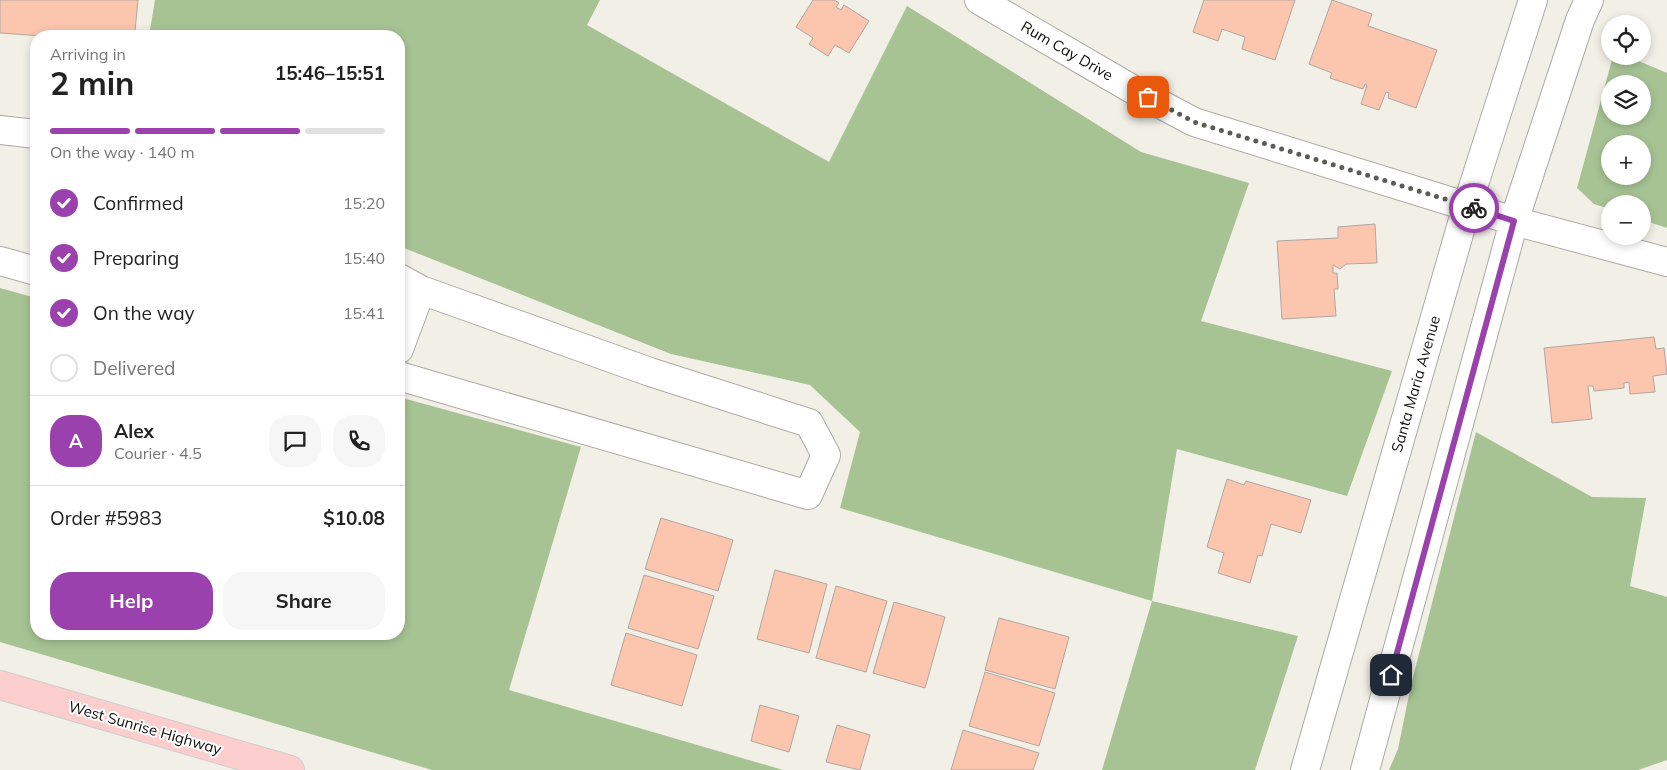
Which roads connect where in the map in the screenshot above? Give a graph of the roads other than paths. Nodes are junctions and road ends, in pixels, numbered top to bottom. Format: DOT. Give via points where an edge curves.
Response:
graph roads {
  1 [pos="979,0"];
  2 [pos="1533,0"];
  3 [pos="1589,0"];
  4 [pos="0,130"];
  5 [pos="30,133"];
  6 [pos="1468,206"];
  7 [pos="1514,221"];
  8 [pos="0,260"];
  9 [pos="1667,262"];
  10 [pos="30,269"];
  11 [pos="410,284"];
  12 [pos="405,314"];
  13 [pos="405,378"];
  14 [pos="0,685"];
  15 [pos="290,770"];
  16 [pos="1305,770"];
  17 [pos="1365,770"];
  1 -- 6 [label="street, Rum Cay Drive" via="1194,122"];
  2 -- 6 [label="street, Santa Maria Avenue"];
  3 -- 7 [label="street"];
  4 -- 5 [label="street"];
  6 -- 7 [label="street, Rum Cay Drive"];
  6 -- 16 [label="street, Santa Maria Avenue"];
  7 -- 9 [label="street, Rum Cay Drive"];
  7 -- 17 [label="street"];
  8 -- 10 [label="street"];
  11 -- 12 [label="street"];
  11 -- 13 [label="street" via="650,372 809,423 826,455 808,495"];
  14 -- 15 [label="main road, West Sunrise Highway"];
}
